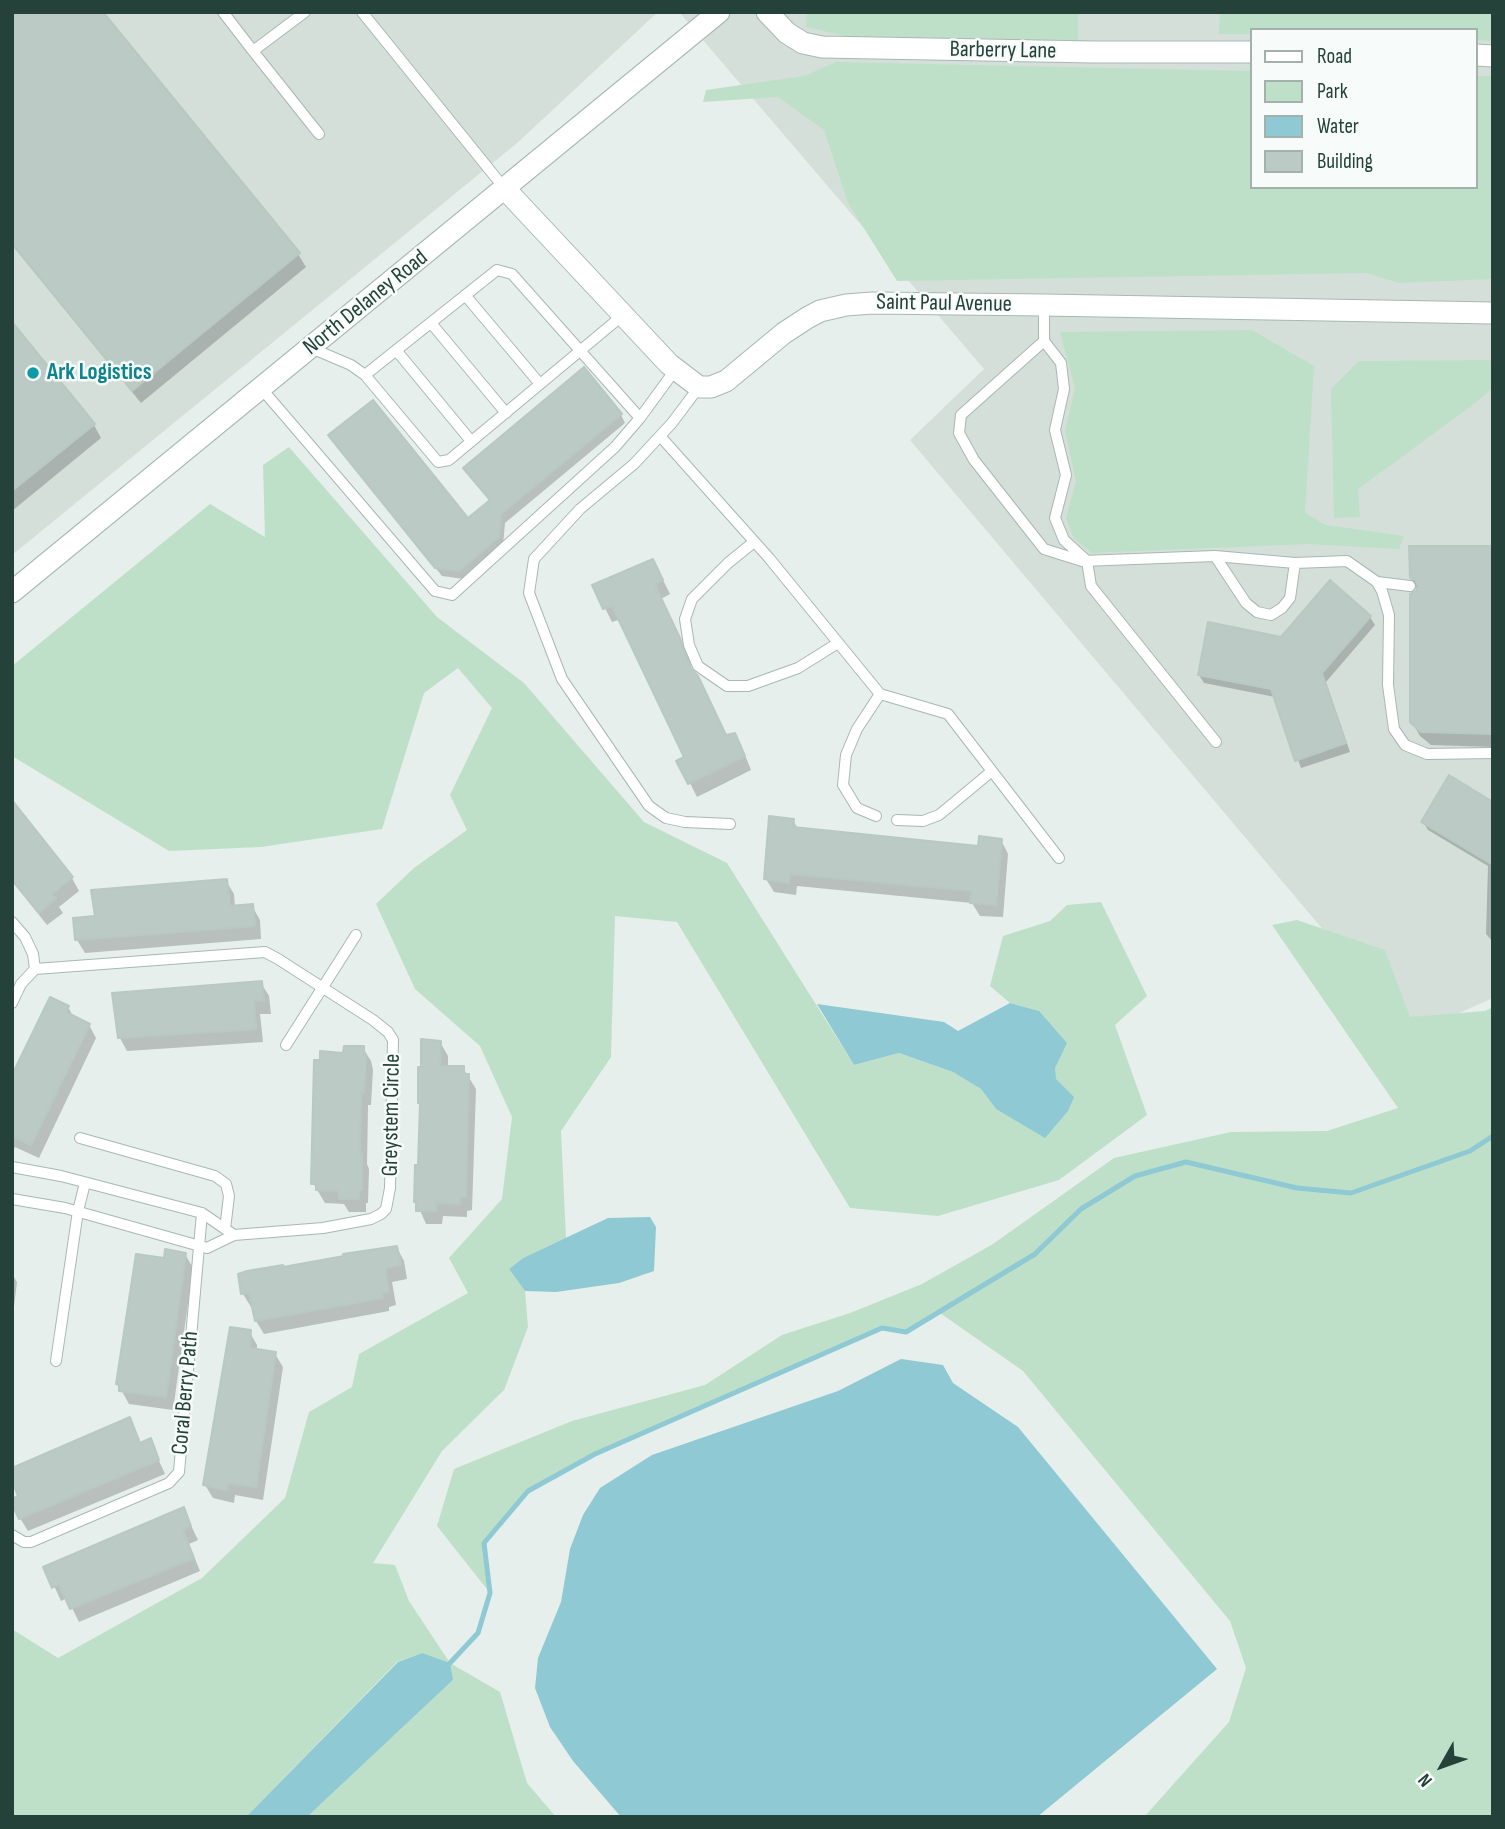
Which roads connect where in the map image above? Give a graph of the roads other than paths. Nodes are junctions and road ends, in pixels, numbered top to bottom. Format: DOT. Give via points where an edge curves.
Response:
graph roads {
  1 [pos="223,12"];
  2 [pos="305,12"];
  3 [pos="362,12"];
  4 [pos="719,12"];
  5 [pos="767,12"];
  6 [pos="253,51"];
  7 [pos="1250,52"];
  8 [pos="319,134"];
  9 [pos="505,189"];
  10 [pos="465,295"];
  11 [pos="1044,305"];
  12 [pos="1493,313"];
  13 [pos="623,315"];
  14 [pos="431,323"];
  15 [pos="1044,341"];
  16 [pos="311,348"];
  17 [pos="396,350"];
  18 [pos="579,351"];
  19 [pos="676,370"];
  20 [pos="365,375"];
  21 [pos="540,384"];
  22 [pos="699,387"];
  23 [pos="261,388"];
  24 [pos="506,413"];
  25 [pos="640,418"];
  26 [pos="660,436"];
  27 [pos="471,442"];
  28 [pos="754,542"];
  29 [pos="1215,556"];
  30 [pos="1087,561"];
  31 [pos="1295,563"];
  32 [pos="1377,582"];
  33 [pos="1410,586"];
  34 [pos="12,592"];
  35 [pos="838,643"];
  36 [pos="880,694"];
  37 [pos="1216,742"];
  38 [pos="1493,754"];
  39 [pos="992,771"];
  40 [pos="876,816"];
  41 [pos="897,820"];
  42 [pos="730,824"];
  43 [pos="1059,858"];
  44 [pos="12,922"];
  45 [pos="356,935"];
  46 [pos="35,969"];
  47 [pos="323,988"];
  48 [pos="12,1003"];
  49 [pos="286,1045"];
  50 [pos="80,1138"];
  51 [pos="12,1167"];
  52 [pos="85,1183"];
  53 [pos="12,1199"];
  54 [pos="78,1211"];
  55 [pos="202,1213"];
  56 [pos="229,1232"];
  57 [pos="199,1245"];
  58 [pos="56,1361"];
  59 [pos="12,1535"];
  1 -- 6 [label="lane"];
  2 -- 6 [label="lane"];
  3 -- 9 [label="lane"];
  4 -- 9 [label="street, North Delaney Road"];
  5 -- 7 [label="street, Barberry Lane" via="787,33 822,47"];
  6 -- 8 [label="lane"];
  9 -- 13 [label="street"];
  9 -- 16 [label="street, North Delaney Road"];
  10 -- 14 [label="lane"];
  10 -- 18 [label="lane" via="496,270 512,274"];
  10 -- 21 [label="lane"];
  11 -- 12 [label="street, Saint Paul Avenue"];
  11 -- 15 [label="lane"];
  11 -- 22 [label="street, Saint Paul Avenue" via="845,305 807,318 726,381"];
  13 -- 18 [label="lane"];
  13 -- 19 [label="street"];
  14 -- 17 [label="lane"];
  14 -- 24 [label="lane"];
  15 -- 30 [label="lane" via="1061,363 1064,389 1055,430 1066,475 1055,518 1064,540"];
  15 -- 30 [label="lane" via="961,415 958,433 1044,549"];
  16 -- 20 [label="lane"];
  16 -- 23 [label="street, North Delaney Road"];
  17 -- 20 [label="lane"];
  17 -- 27 [label="lane"];
  18 -- 21 [label="lane"];
  18 -- 25 [label="lane"];
  19 -- 22 [label="street"];
  19 -- 25 [label="lane"];
  20 -- 27 [label="lane" via="438,462 449,460"];
  21 -- 24 [label="lane"];
  22 -- 26 [label="lane"];
  23 -- 25 [label="lane" via="435,591 452,594 615,447"];
  23 -- 34 [label="street, North Delaney Road"];
  24 -- 27 [label="lane"];
  26 -- 28 [label="lane"];
  26 -- 42 [label="lane" via="580,509 534,559 529,593 562,679 649,806 666,818"];
  28 -- 35 [label="lane"];
  28 -- 35 [label="lane" via="692,599 685,619 698,666 727,686 748,686 798,668"];
  29 -- 30 [label="lane"];
  29 -- 31 [label="lane"];
  29 -- 31 [label="lane" via="1246,603 1257,612 1272,615 1290,598"];
  30 -- 37 [label="lane" via="1091,586"];
  31 -- 32 [label="lane" via="1347,561"];
  32 -- 33 [label="lane"];
  32 -- 38 [label="lane" via="1388,615 1388,685 1394,729 1405,746 1427,754"];
  35 -- 36 [label="lane"];
  36 -- 39 [label="lane" via="948,714"];
  36 -- 40 [label="lane" via="846,755 844,785 857,808"];
  39 -- 41 [label="lane" via="939,815 923,821"];
  39 -- 43 [label="lane"];
  44 -- 46 [label="lane" via="25,937"];
  45 -- 47 [label="lane"];
  46 -- 47 [label="lane, Greystem Circle" via="265,952"];
  46 -- 48 [label="lane"];
  47 -- 49 [label="lane"];
  47 -- 56 [label="lane, Greystem Circle" via="373,1020 393,1040 386,1209 371,1219 323,1228"];
  50 -- 56 [label="lane" via="215,1176 226,1184 229,1196"];
  51 -- 52 [label="lane"];
  52 -- 54 [label="lane"];
  52 -- 55 [label="lane"];
  53 -- 54 [label="lane"];
  54 -- 57 [label="lane"];
  54 -- 58 [label="lane"];
  55 -- 56 [label="lane"];
  55 -- 57 [label="lane, Coral Berry Path"];
  56 -- 57 [label="lane, Greystem Circle" via="206,1248"];
  57 -- 59 [label="lane, Coral Berry Path" via="180,1472 169,1482 31,1542"];
}
